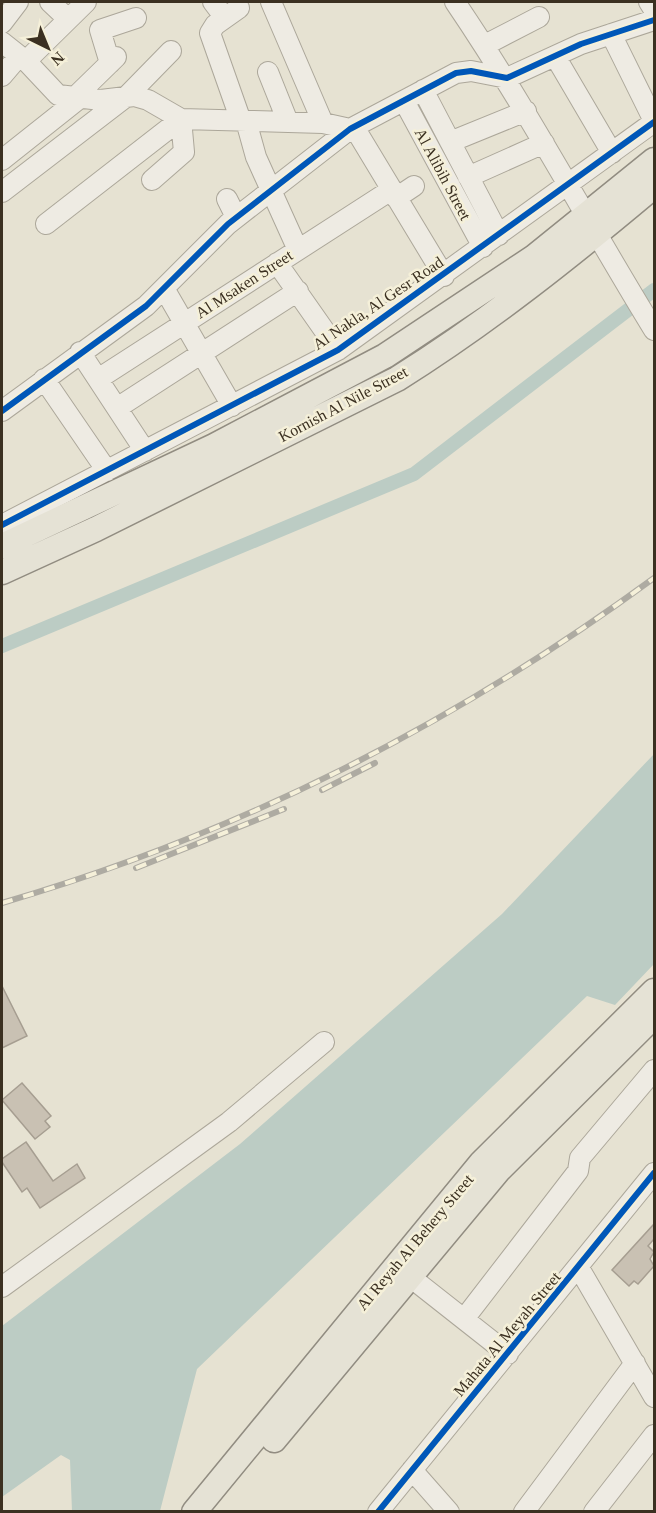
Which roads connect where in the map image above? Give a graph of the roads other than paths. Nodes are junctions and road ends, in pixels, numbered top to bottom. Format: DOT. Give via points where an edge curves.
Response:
graph roads {
  1 [pos="18,2"];
  2 [pos="50,2"];
  3 [pos="86,2"];
  4 [pos="213,2"];
  5 [pos="271,2"];
  6 [pos="455,2"];
  7 [pos="649,2"];
  8 [pos="654,10"];
  9 [pos="539,17"];
  10 [pos="136,18"];
  11 [pos="68,19"];
  12 [pos="654,20"];
  13 [pos="2,23"];
  14 [pos="611,34"];
  15 [pos="2,42"];
  16 [pos="485,45"];
  17 [pos="171,51"];
  18 [pos="555,56"];
  19 [pos="23,58"];
  20 [pos="268,72"];
  21 [pos="2,76"];
  22 [pos="507,78"];
  23 [pos="423,90"];
  24 [pos="126,96"];
  25 [pos="77,98"];
  26 [pos="404,101"];
  27 [pos="526,111"];
  28 [pos="182,119"];
  29 [pos="244,121"];
  30 [pos="654,121"];
  31 [pos="288,122"];
  32 [pos="323,123"];
  33 [pos="352,128"];
  34 [pos="450,142"];
  35 [pos="544,143"];
  36 [pos="612,153"];
  37 [pos="2,160"];
  38 [pos="654,160"];
  39 [pos="468,177"];
  40 [pos="152,180"];
  41 [pos="568,185"];
  42 [pos="414,186"];
  43 [pos="654,186"];
  44 [pos="270,191"];
  45 [pos="2,192"];
  46 [pos="394,194"];
  47 [pos="227,199"];
  48 [pos="236,217"];
  49 [pos="46,224"];
  50 [pos="591,226"];
  51 [pos="499,235"];
  52 [pos="483,247"];
  53 [pos="298,250"];
  54 [pos="277,263"];
  55 [pos="444,276"];
  56 [pos="165,290"];
  57 [pos="298,291"];
  58 [pos="184,323"];
  59 [pos="654,330"];
  60 [pos="338,350"];
  61 [pos="80,352"];
  62 [pos="202,354"];
  63 [pos="44,379"];
  64 [pos="98,379"];
  65 [pos="232,406"];
  66 [pos="117,408"];
  67 [pos="2,411"];
  68 [pos="145,451"];
  69 [pos="107,471"];
  70 [pos="2,525"];
  71 [pos="2,546"];
  72 [pos="2,572"];
  73 [pos="654,991"];
  74 [pos="654,1016"];
  75 [pos="324,1042"];
  76 [pos="654,1070"];
  77 [pos="654,1173"];
  78 [pos="579,1268"];
  79 [pos="410,1276"];
  80 [pos="2,1287"];
  81 [pos="464,1319"];
  82 [pos="508,1354"];
  83 [pos="635,1363"];
  84 [pos="654,1397"];
  85 [pos="654,1435"];
  86 [pos="412,1470"];
  87 [pos="194,1512"];
  88 [pos="216,1512"];
  89 [pos="378,1512"];
  90 [pos="448,1512"];
  91 [pos="524,1512"];
  92 [pos="594,1512"];
  1 -- 13 [label="street"];
  2 -- 11 [label="street"];
  3 -- 11 [label="street"];
  4 -- 29 [label="street" via="232,13 213,27 210,37"];
  5 -- 32 [label="street"];
  6 -- 16 [label="street"];
  7 -- 8 [label="street"];
  9 -- 16 [label="street"];
  10 -- 25 [label="street" via="100,30 113,60"];
  11 -- 19 [label="street"];
  12 -- 14 [label="street"];
  14 -- 18 [label="street"];
  14 -- 30 [label="street"];
  15 -- 19 [label="street"];
  16 -- 22 [label="street"];
  17 -- 24 [label="street"];
  18 -- 22 [label="street"];
  18 -- 36 [label="street"];
  19 -- 21 [label="street"];
  19 -- 25 [label="street" via="55,93"];
  20 -- 31 [label="street"];
  22 -- 23 [label="street" via="464,70"];
  22 -- 27 [label="street"];
  23 -- 26 [label="street"];
  23 -- 34 [label="street"];
  24 -- 25 [label="street"];
  24 -- 28 [label="street" via="148,100"];
  24 -- 45 [label="street"];
  25 -- 37 [label="street"];
  26 -- 33 [label="street"];
  26 -- 52 [label="street, Al Alibih Street"];
  27 -- 34 [label="street"];
  27 -- 35 [label="street"];
  28 -- 29 [label="street"];
  28 -- 40 [label="street" via="184,152"];
  28 -- 49 [label="street"];
  29 -- 31 [label="street"];
  29 -- 44 [label="street"];
  30 -- 36 [label="street, Al Nakla, Al Gesr Road"];
  31 -- 32 [label="street"];
  32 -- 33 [label="street"];
  33 -- 44 [label="street"];
  33 -- 46 [label="street"];
  34 -- 39 [label="street"];
  35 -- 39 [label="street"];
  35 -- 41 [label="street"];
  36 -- 41 [label="street, Al Nakla, Al Gesr Road"];
  38 -- 50 [label="main road, Kornish Al Nile Street"];
  39 -- 51 [label="street"];
  41 -- 50 [label="street"];
  41 -- 51 [label="street, Al Nakla, Al Gesr Road"];
  42 -- 46 [label="street, Al Msaken Street"];
  43 -- 50 [label="main road, Kornish Al Nile Street"];
  44 -- 48 [label="street"];
  44 -- 53 [label="street"];
  46 -- 53 [label="street, Al Msaken Street"];
  46 -- 55 [label="street"];
  47 -- 48 [label="street"];
  48 -- 56 [label="street"];
  50 -- 59 [label="street"];
  50 -- 71 [label="main road, Kornish Al Nile Street" via="534,256 385,356 214,446"];
  50 -- 72 [label="main road, Kornish Al Nile Street" via="448,345 397,378 96,530"];
  51 -- 52 [label="street, Al Nakla, Al Gesr Road"];
  52 -- 55 [label="street, Al Nakla, Al Gesr Road"];
  53 -- 54 [label="street, Al Msaken Street"];
  54 -- 57 [label="street"];
  54 -- 58 [label="street, Al Msaken Street"];
  55 -- 60 [label="street, Al Nakla, Al Gesr Road"];
  56 -- 58 [label="street"];
  56 -- 61 [label="street"];
  57 -- 60 [label="street"];
  57 -- 62 [label="street"];
  58 -- 62 [label="street"];
  58 -- 64 [label="street, Al Msaken Street"];
  60 -- 65 [label="street, Al Nakla, Al Gesr Road"];
  61 -- 63 [label="street"];
  61 -- 64 [label="street"];
  62 -- 65 [label="street"];
  62 -- 66 [label="street"];
  63 -- 67 [label="street"];
  63 -- 69 [label="street"];
  64 -- 66 [label="street"];
  65 -- 68 [label="street, Al Nakla, Al Gesr Road"];
  66 -- 68 [label="street"];
  68 -- 69 [label="street, Al Nakla, Al Gesr Road"];
  69 -- 70 [label="street, Al Nakla, Al Gesr Road"];
  73 -- 87 [label="main road, Al Reyah Al Behery Street" via="481,1163"];
  74 -- 79 [label="main road, Al Reyah Al Behery Street" via="498,1171"];
  75 -- 80 [label="street" via="179,1160"];
  76 -- 81 [label="street" via="580,1158 578,1171"];
  77 -- 78 [label="street, Mahata Al Meyah Street"];
  78 -- 82 [label="street, Mahata Al Meyah Street"];
  78 -- 83 [label="street"];
  79 -- 81 [label="street"];
  79 -- 88 [label="main road, Al Reyah Al Behery Street"];
  81 -- 82 [label="street"];
  82 -- 86 [label="street, Mahata Al Meyah Street"];
  83 -- 84 [label="street"];
  83 -- 91 [label="street"];
  85 -- 92 [label="street"];
  86 -- 89 [label="street, Mahata Al Meyah Street"];
  86 -- 90 [label="street"];
}
